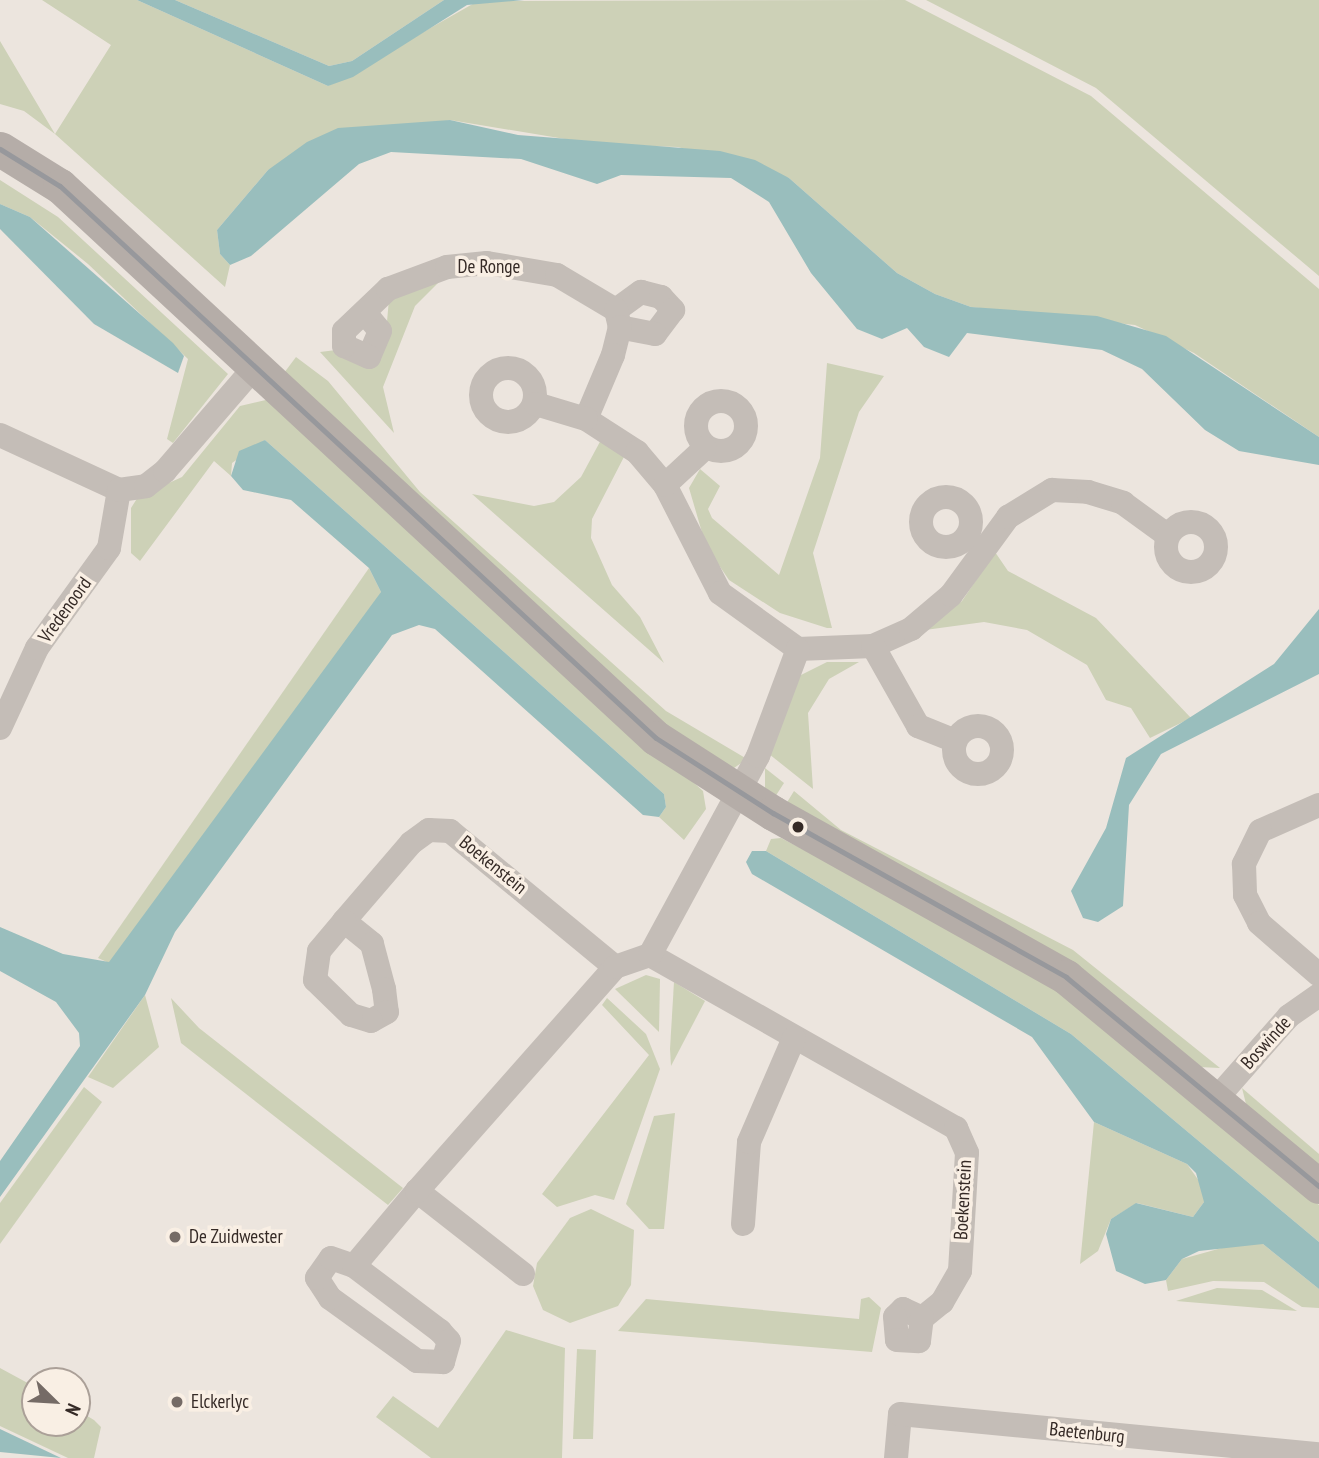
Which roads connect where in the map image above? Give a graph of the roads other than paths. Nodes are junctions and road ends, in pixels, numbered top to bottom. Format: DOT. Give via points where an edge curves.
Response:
graph roads {
  1 [pos="0,149"];
  2 [pos="365,313"];
  3 [pos="253,369"];
  4 [pos="536,404"];
  5 [pos="586,419"];
  6 [pos="0,435"];
  7 [pos="705,447"];
  8 [pos="664,485"];
  9 [pos="118,490"];
  10 [pos="1167,535"];
  11 [pos="873,646"];
  12 [pos="798,649"];
  13 [pos="0,728"];
  14 [pos="953,740"];
  15 [pos="739,793"];
  16 [pos="1319,804"];
  17 [pos="344,921"];
  18 [pos="650,955"];
  19 [pos="615,967"];
  20 [pos="1319,975"];
  21 [pos="1319,995"];
  22 [pos="794,1038"];
  23 [pos="1217,1098"];
  24 [pos="1319,1186"];
  25 [pos="417,1191"];
  26 [pos="743,1224"];
  27 [pos="354,1266"];
  28 [pos="523,1274"];
  29 [pos="922,1318"];
  30 [pos="1319,1454"];
  31 [pos="896,1458"];
  1 -- 3 [label="street" via="60,186"];
  2 -- 5 [label="street, De Ronge" via="388,289 416,275 487,263 557,275 618,319"];
  3 -- 9 [label="street" via="165,471 146,486"];
  3 -- 15 [label="street" via="652,735"];
  4 -- 5 [label="street"];
  5 -- 8 [label="street" via="637,452"];
  6 -- 9 [label="street"];
  7 -- 8 [label="street"];
  8 -- 12 [label="street" via="720,593"];
  9 -- 13 [label="street, Vredenoord" via="108,548 37,648"];
  10 -- 11 [label="street" via="1123,503 1088,492 1052,490 1008,517 972,547 951,595 911,629"];
  11 -- 12 [label="street"];
  11 -- 14 [label="street" via="918,726"];
  12 -- 15 [label="street"];
  15 -- 18 [label="street"];
  15 -- 23 [label="street" via="1066,977"];
  16 -- 20 [label="street" via="1260,831 1244,864 1245,895 1259,923"];
  17 -- 19 [label="street, Boekenstein" via="411,843 429,830 450,831"];
  18 -- 19 [label="street"];
  18 -- 22 [label="street, Boekenstein"];
  19 -- 25 [label="street"];
  21 -- 23 [label="street, Boswinde" via="1289,1016"];
  22 -- 26 [label="street" via="749,1142"];
  22 -- 29 [label="street, Boekenstein" via="956,1128 967,1153 960,1271 942,1302"];
  23 -- 24 [label="street"];
  25 -- 27 [label="street"];
  25 -- 28 [label="street"];
  27 -- 27 [label="street" via="440,1331 449,1341 443,1362 417,1361 321,1289 321,1265 331,1258"];
  30 -- 31 [label="street, Baetenburg" via="900,1414"];
}
